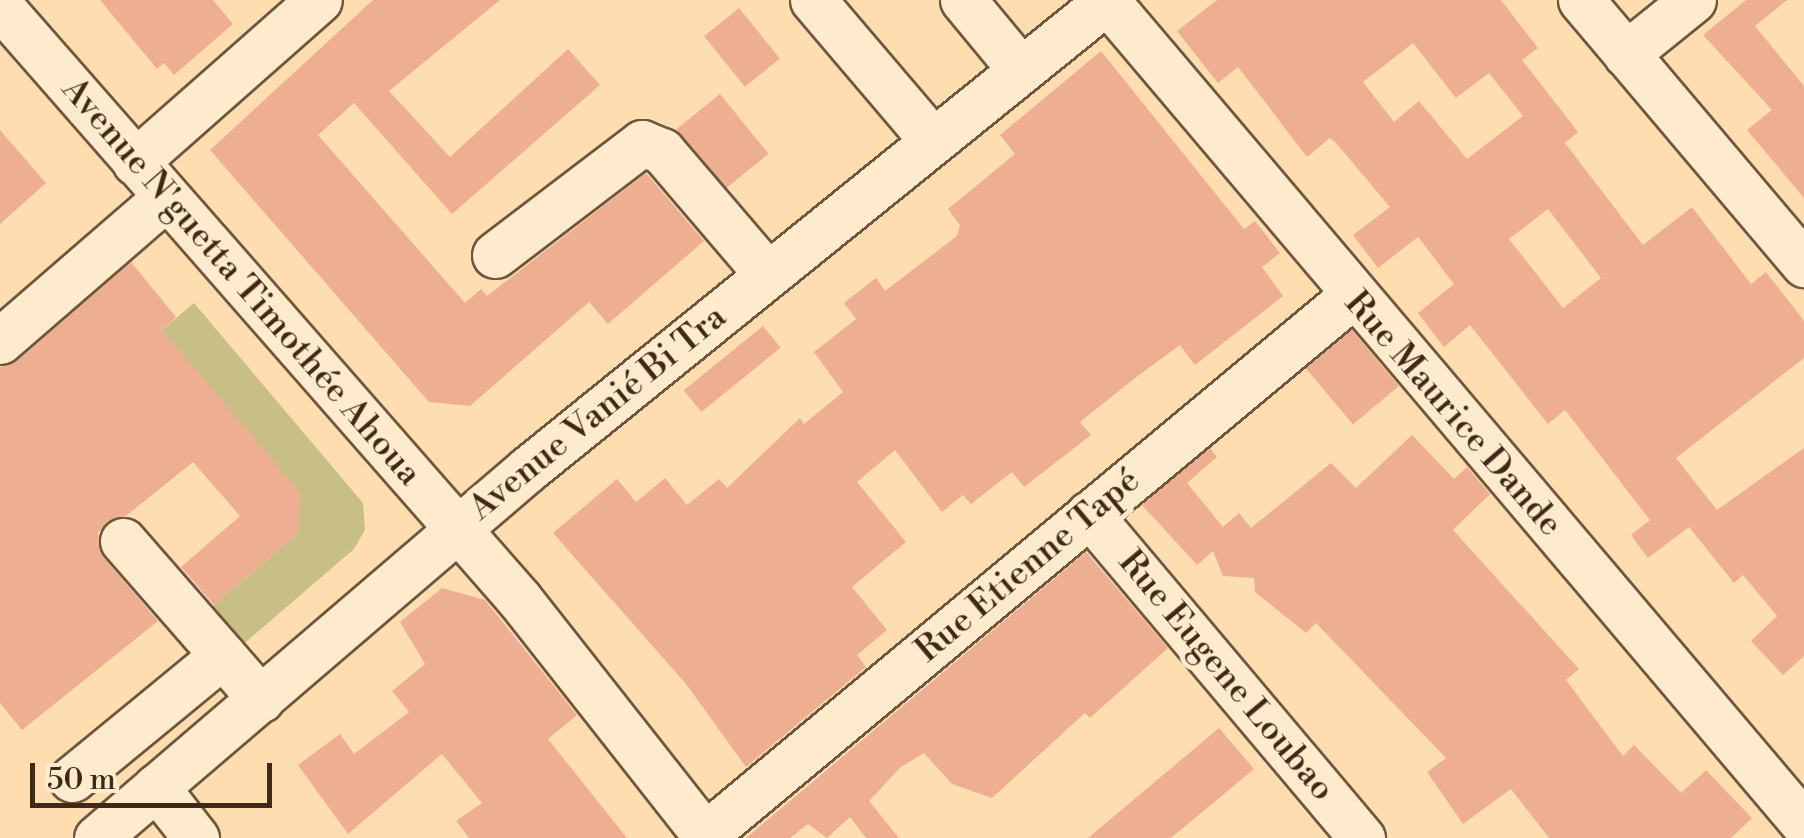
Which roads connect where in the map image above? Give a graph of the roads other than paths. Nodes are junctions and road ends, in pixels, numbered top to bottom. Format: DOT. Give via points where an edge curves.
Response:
graph roads {
  1 [pos="319,0"];
  2 [pos="813,0"];
  3 [pos="962,0"];
  4 [pos="1107,0"];
  5 [pos="1581,0"];
  6 [pos="1693,0"];
  7 [pos="0,6"];
  8 [pos="1626,54"];
  9 [pos="1021,70"];
  10 [pos="933,140"];
  11 [pos="135,162"];
  12 [pos="166,197"];
  13 [pos="495,255"];
  14 [pos="1804,264"];
  15 [pos="767,274"];
  16 [pos="1352,296"];
  17 [pos="0,341"];
  18 [pos="1090,514"];
  19 [pos="457,528"];
  20 [pos="124,542"];
  21 [pos="222,655"];
  22 [pos="261,699"];
  23 [pos="146,718"];
  24 [pos="169,776"];
  25 [pos="72,780"];
  26 [pos="1804,824"];
  27 [pos="706,837"];
  28 [pos="97,838"];
  29 [pos="196,838"];
  30 [pos="1362,838"];
  1 -- 11 [label="street"];
  2 -- 10 [label="street"];
  3 -- 9 [label="street"];
  4 -- 9 [label="street, Avenue Vanié Bi Tra"];
  4 -- 16 [label="street, Rue Maurice Dande"];
  5 -- 8 [label="street"];
  6 -- 8 [label="street"];
  7 -- 11 [label="street, Avenue N'guetta Timothée Ahoua"];
  8 -- 14 [label="street"];
  9 -- 10 [label="street, Avenue Vanié Bi Tra"];
  10 -- 15 [label="street, Avenue Vanié Bi Tra"];
  11 -- 12 [label="street, Avenue N'guetta Timothée Ahoua"];
  12 -- 17 [label="street"];
  12 -- 19 [label="street, Avenue N'guetta Timothée Ahoua"];
  13 -- 15 [label="street" via="642,142 662,151"];
  15 -- 19 [label="street, Avenue Vanié Bi Tra"];
  16 -- 18 [label="street, Rue Etienne Tapé"];
  16 -- 26 [label="street, Rue Maurice Dande"];
  18 -- 27 [label="street, Rue Etienne Tapé"];
  18 -- 30 [label="street, Rue Eugene Loubao"];
  19 -- 22 [label="street, Avenue Vanié Bi Tra"];
  19 -- 27 [label="street, Avenue N'guetta Timothée Ahoua"];
  20 -- 21 [label="street"];
  21 -- 22 [label="street"];
  21 -- 23 [label="street"];
  22 -- 24 [label="street, Avenue Vanié Bi Tra"];
  23 -- 24 [label="street"];
  23 -- 25 [label="street"];
  24 -- 28 [label="street, Avenue Vanié Bi Tra"];
  24 -- 29 [label="street"];
}
